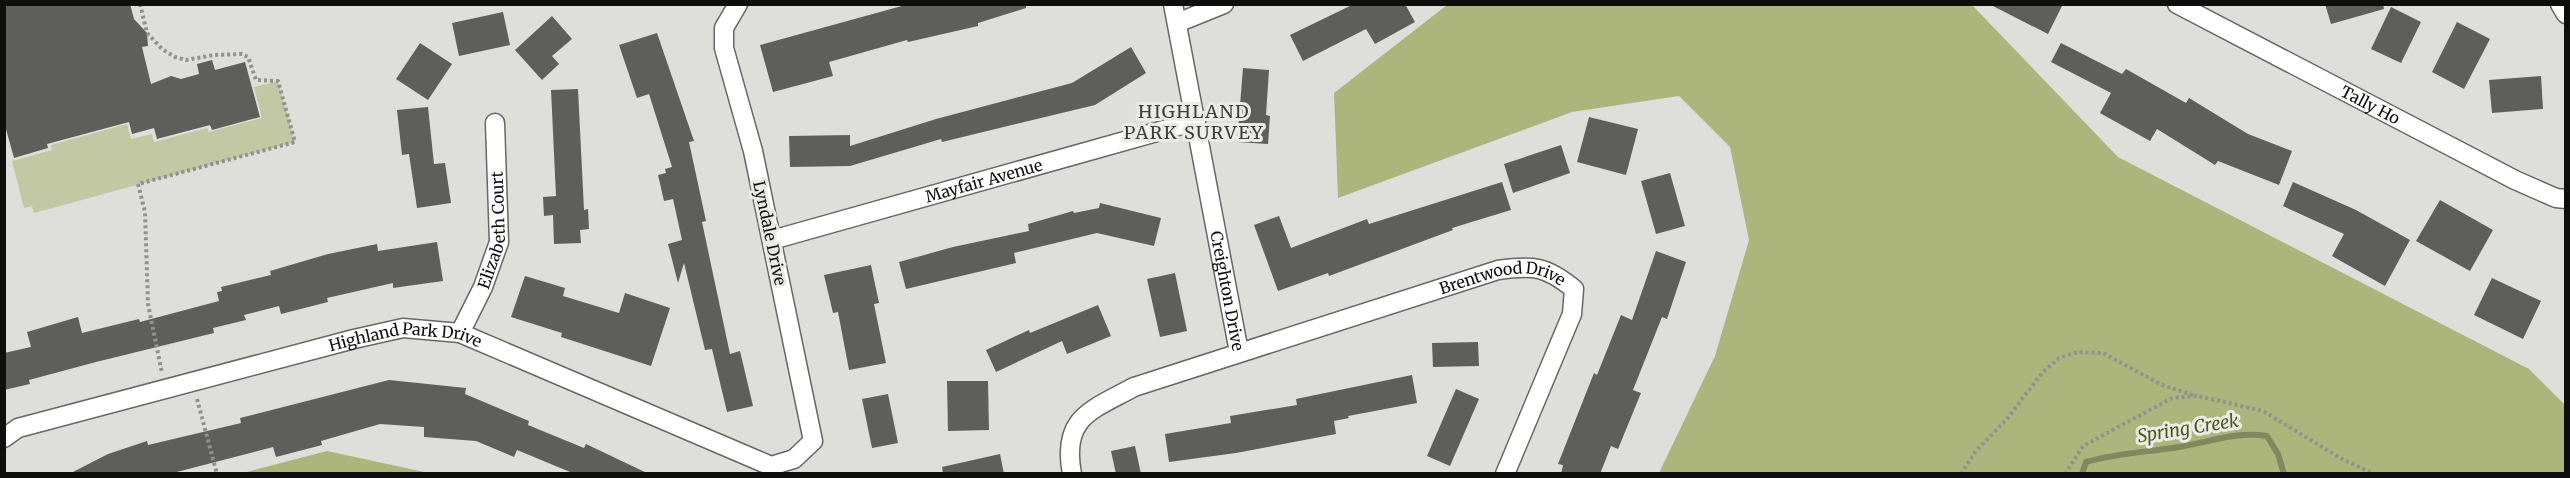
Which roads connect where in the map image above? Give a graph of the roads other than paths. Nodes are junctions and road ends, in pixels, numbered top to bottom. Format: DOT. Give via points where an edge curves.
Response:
graph roads {
  1 [pos="738,4"];
  2 [pos="1173,4"];
  3 [pos="1224,4"];
  4 [pos="2177,4"];
  5 [pos="2560,4"];
  6 [pos="2565,14"];
  7 [pos="1177,23"];
  8 [pos="1196,121"];
  9 [pos="495,123"];
  10 [pos="2565,199"];
  11 [pos="772,240"];
  12 [pos="460,333"];
  13 [pos="1239,352"];
  14 [pos="4,438"];
  15 [pos="794,459"];
  16 [pos="1071,474"];
  17 [pos="1504,474"];
  1 -- 11 [label="street, Lyndale Drive" via="724,28 724,48 753,151"];
  2 -- 7 [label="street, Creighton Drive"];
  3 -- 7 [label="street"];
  4 -- 10 [label="street, Tally Ho" via="2515,180"];
  5 -- 6 [label="street"];
  7 -- 8 [label="street, Creighton Drive"];
  8 -- 11 [label="street, Mayfair Avenue"];
  8 -- 13 [label="street, Creighton Drive"];
  9 -- 12 [label="street, Elizabeth Court" via="499,242 483,288"];
  11 -- 15 [label="street, Lyndale Drive" via="813,441"];
  12 -- 14 [label="street, Highland Park Drive" via="403,328 354,339 18,428"];
  12 -- 15 [label="street, Highland Park Drive" via="771,466"];
  13 -- 16 [label="street, Creighton Drive" via="1134,387 1084,414 1072,432 1068,455"];
  13 -- 17 [label="street, Brentwood Drive" via="1498,270 1527,266 1556,274 1574,289 1572,314"];
}
